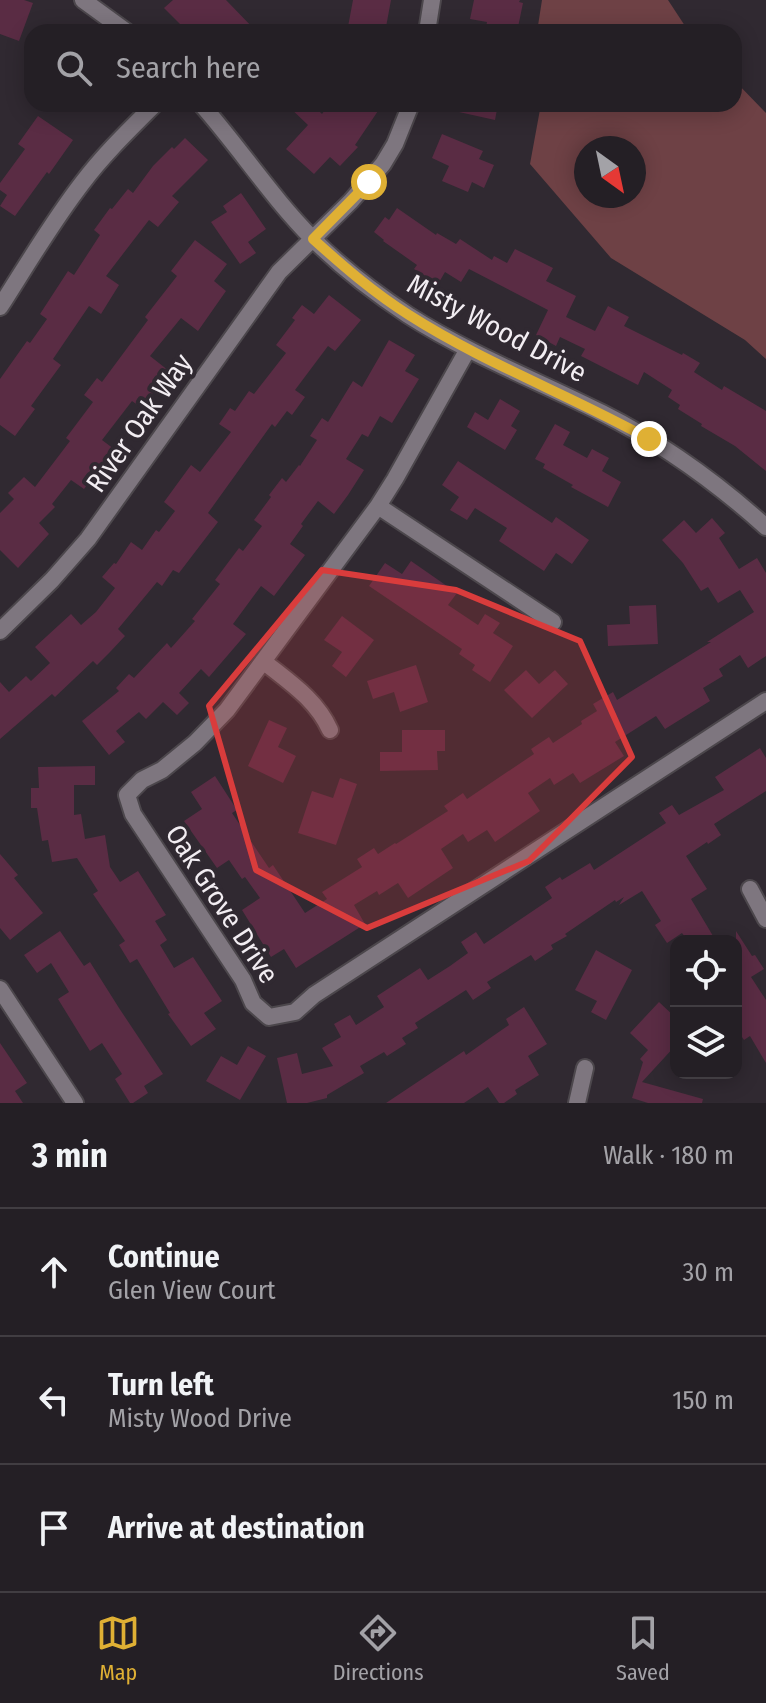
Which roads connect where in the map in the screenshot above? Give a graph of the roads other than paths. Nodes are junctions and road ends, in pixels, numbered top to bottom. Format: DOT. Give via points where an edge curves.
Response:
graph roads {
  1 [pos="83,0"];
  2 [pos="432,0"];
  3 [pos="116,24"];
  4 [pos="428,24"];
  5 [pos="147,112"];
  6 [pos="207,112"];
  7 [pos="408,112"];
  8 [pos="313,239"];
  9 [pos="0,307"];
  10 [pos="468,349"];
  11 [pos="378,506"];
  12 [pos="766,527"];
  13 [pos="553,622"];
  14 [pos="0,631"];
  15 [pos="263,661"];
  16 [pos="766,701"];
  17 [pos="330,730"];
  18 [pos="750,889"];
  19 [pos="766,919"];
  20 [pos="0,989"];
  21 [pos="585,1068"];
  22 [pos="75,1103"];
  23 [pos="577,1103"];
  1 -- 3 [label="street"];
  2 -- 4 [label="street"];
  5 -- 9 [label="street" via="84,180"];
  6 -- 8 [label="street, Misty Wood Drive"];
  7 -- 8 [label="street, River Oak Way" via="383,164"];
  8 -- 10 [label="street, Misty Wood Drive" via="374,291"];
  8 -- 14 [label="street, River Oak Way" via="279,272 88,539"];
  10 -- 11 [label="street, Oak Grove Drive"];
  10 -- 12 [label="street, Misty Wood Drive" via="649,439"];
  11 -- 13 [label="street"];
  11 -- 15 [label="street, Oak Grove Drive"];
  15 -- 16 [label="street, Oak Grove Drive" via="195,743 127,795 133,814 253,1003 269,1017 295,1012"];
  15 -- 17 [label="street" via="311,699"];
  18 -- 19 [label="street"];
  20 -- 22 [label="street"];
  21 -- 23 [label="street"];
}
